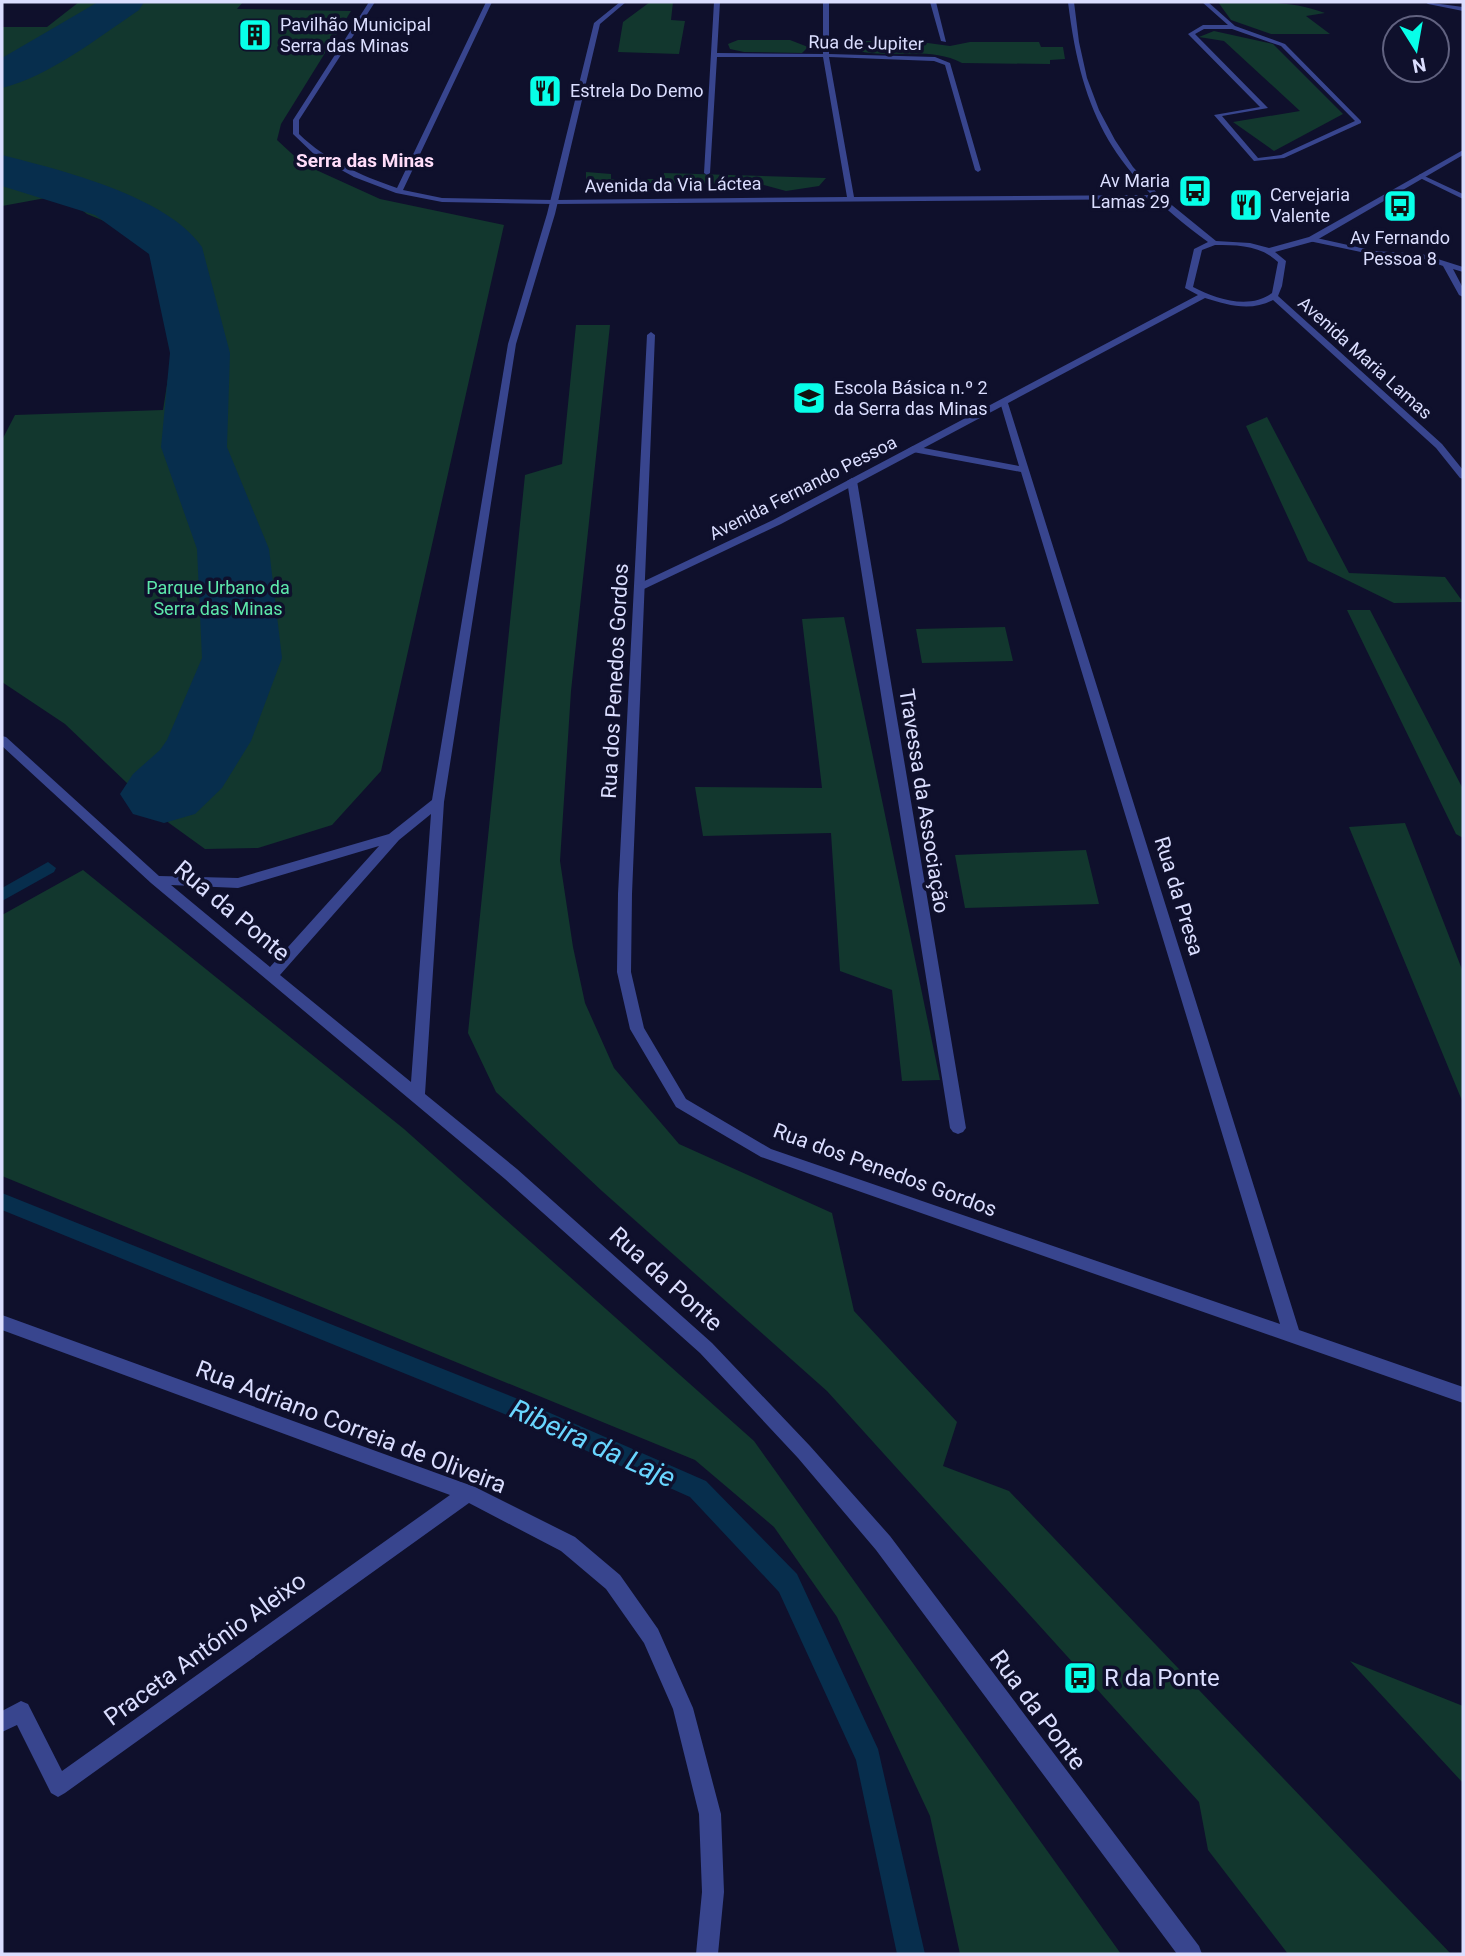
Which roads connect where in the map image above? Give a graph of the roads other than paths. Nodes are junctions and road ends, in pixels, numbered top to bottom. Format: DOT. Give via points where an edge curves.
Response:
graph roads {
  1 [pos="372,2"];
  2 [pos="489,2"];
  3 [pos="623,2"];
  4 [pos="717,2"];
  5 [pos="826,2"];
  6 [pos="933,2"];
  7 [pos="1071,2"];
  8 [pos="1205,2"];
  9 [pos="1427,2"];
  10 [pos="1463,9"];
  11 [pos="1233,27"];
  12 [pos="944,41"];
  13 [pos="714,55"];
  14 [pos="825,56"];
  15 [pos="1463,152"];
  16 [pos="978,170"];
  17 [pos="707,173"];
  18 [pos="1420,176"];
  19 [pos="399,191"];
  20 [pos="1157,197"];
  21 [pos="1463,197"];
  22 [pos="851,199"];
  23 [pos="554,202"];
  24 [pos="1312,239"];
  25 [pos="1214,243"];
  26 [pos="1272,250"];
  27 [pos="1446,264"];
  28 [pos="1463,270"];
  29 [pos="1463,295"];
  30 [pos="1203,296"];
  31 [pos="1273,296"];
  32 [pos="651,335"];
  33 [pos="1004,401"];
  34 [pos="913,449"];
  35 [pos="1026,470"];
  36 [pos="1463,475"];
  37 [pos="852,481"];
  38 [pos="640,587"];
  39 [pos="2,740"];
  40 [pos="438,802"];
  41 [pos="394,837"];
  42 [pos="156,880"];
  43 [pos="271,975"];
  44 [pos="417,1097"];
  45 [pos="958,1128"];
  46 [pos="2,1323"];
  47 [pos="1292,1335"];
  48 [pos="1463,1395"];
  49 [pos="468,1493"];
  50 [pos="2,1722"];
  51 [pos="707,1954"];
  52 [pos="1191,1954"];
  1 -- 19 [label="street, Avenida da Via Láctea" via="296,120 296,134 342,169"];
  2 -- 19 [label="street"];
  3 -- 23 [label="street" via="597,23"];
  4 -- 13 [label="street"];
  5 -- 14 [label="street"];
  6 -- 12 [label="street"];
  7 -- 20 [label="street" via="1091,106 1113,147"];
  8 -- 11 [label="street"];
  9 -- 10 [label="street"];
  11 -- 11 [label="street" via="1283,45 1359,122 1282,158 1256,160 1217,115 1265,108 1191,34 1203,27"];
  13 -- 14 [label="street, Rua de Jupiter"];
  13 -- 17 [label="street"];
  14 -- 16 [label="street, Rua de Jupiter" via="935,59 948,64"];
  14 -- 22 [label="street"];
  15 -- 18 [label="street"];
  18 -- 21 [label="street"];
  18 -- 24 [label="street"];
  19 -- 23 [label="street, Avenida da Via Láctea" via="442,200"];
  20 -- 22 [label="street, Avenida da Via Láctea"];
  20 -- 25 [label="street"];
  22 -- 23 [label="street, Avenida da Via Láctea"];
  23 -- 40 [label="street" via="512,344"];
  24 -- 26 [label="street"];
  24 -- 27 [label="street"];
  25 -- 26 [label="street" via="1246,243"];
  25 -- 30 [label="street" via="1198,248 1189,288"];
  26 -- 31 [label="street" via="1282,261"];
  27 -- 28 [label="street"];
  27 -- 29 [label="street"];
  30 -- 31 [label="street" via="1235,303 1259,303"];
  30 -- 33 [label="street, Avenida Fernando Pessoa"];
  31 -- 36 [label="street, Avenida Maria Lamas" via="1439,446"];
  32 -- 38 [label="street, Rua dos Penedos Gordos"];
  33 -- 34 [label="street, Avenida Fernando Pessoa"];
  33 -- 35 [label="street, Rua da Presa"];
  34 -- 35 [label="street"];
  34 -- 37 [label="street, Avenida Fernando Pessoa"];
  35 -- 47 [label="street, Rua da Presa"];
  37 -- 38 [label="street, Avenida Fernando Pessoa"];
  37 -- 45 [label="street, Travessa da Associação"];
  38 -- 47 [label="street, Rua dos Penedos Gordos" via="624,972 637,1029 681,1103 766,1153"];
  39 -- 42 [label="street, Rua da Ponte"];
  40 -- 41 [label="street"];
  40 -- 44 [label="street"];
  41 -- 42 [label="street" via="238,883"];
  41 -- 43 [label="street"];
  42 -- 43 [label="street, Rua da Ponte"];
  43 -- 44 [label="street, Rua da Ponte"];
  44 -- 52 [label="street, Rua da Ponte" via="625,1273 706,1348 804,1452 883,1543"];
  46 -- 49 [label="street, Rua Adriano Correia de Oliveira"];
  47 -- 48 [label="street, Rua dos Penedos Gordos"];
  49 -- 50 [label="street, Praceta António Aleixo" via="58,1786 21,1711"];
  49 -- 51 [label="street, Rua Adriano Correia de Oliveira" via="568,1544 613,1582 651,1636 684,1708 709,1814 713,1892"];
}
